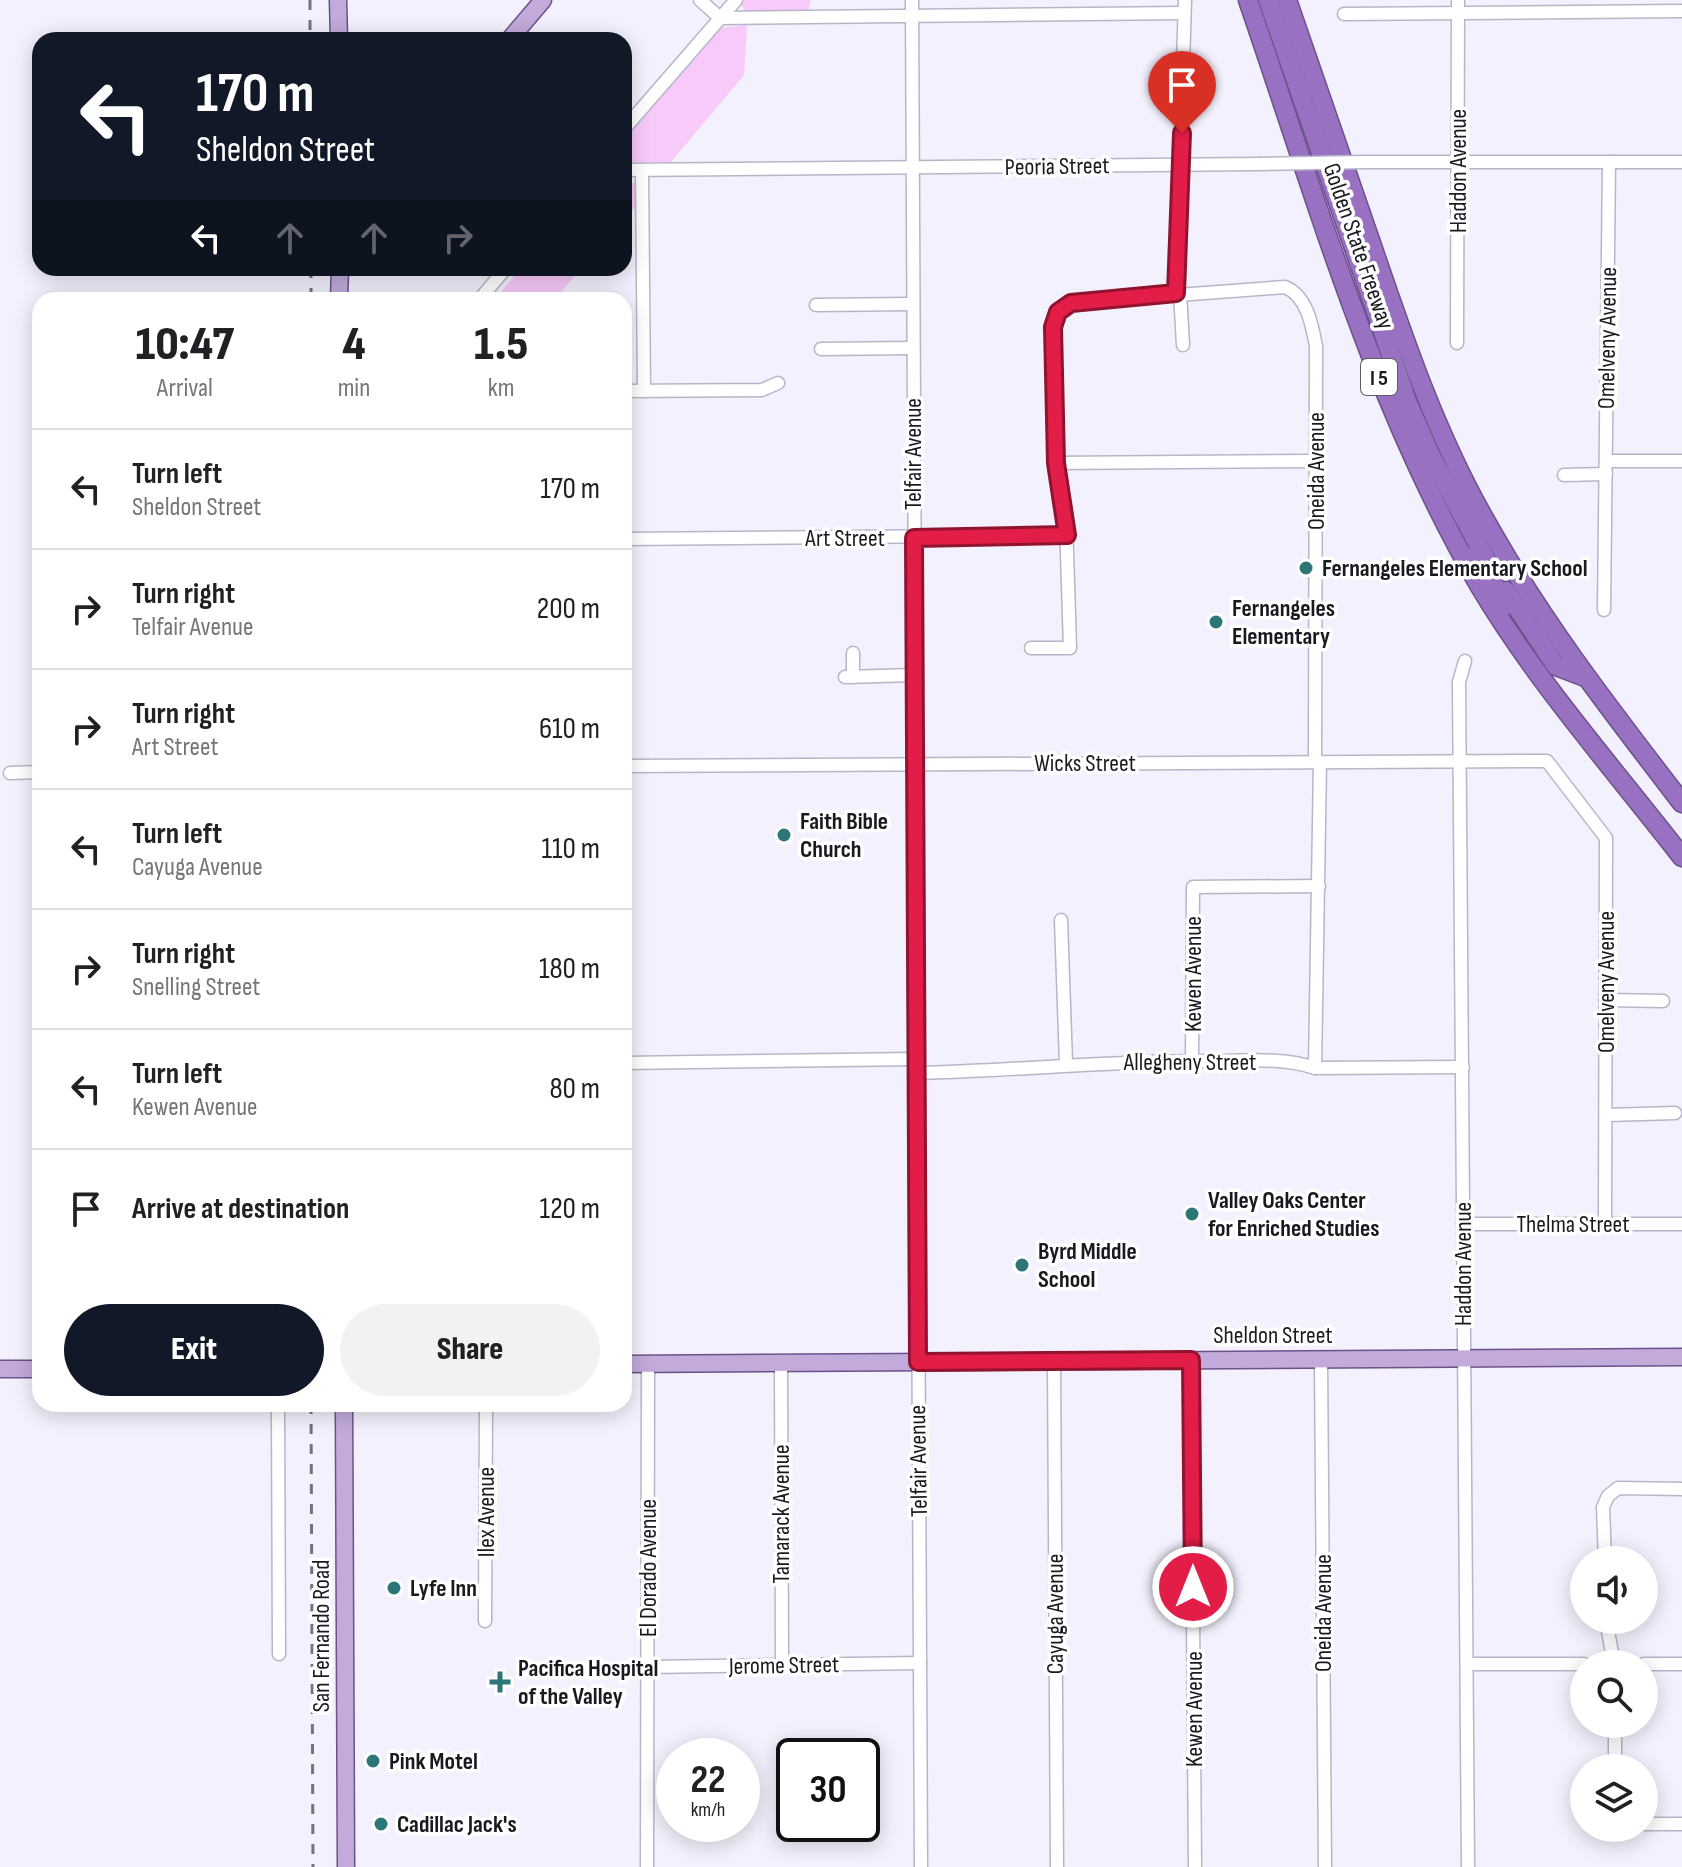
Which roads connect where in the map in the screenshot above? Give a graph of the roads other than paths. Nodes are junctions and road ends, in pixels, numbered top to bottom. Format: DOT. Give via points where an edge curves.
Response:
graph roads {
  1 [pos="338,0"];
  2 [pos="543,0"];
  3 [pos="700,0"];
  4 [pos="736,0"];
  5 [pos="912,0"];
  6 [pos="1248,0"];
  7 [pos="1260,0"];
  8 [pos="1268,0"];
  9 [pos="1287,0"];
  10 [pos="1184,6"];
  11 [pos="1458,6"];
  12 [pos="1682,11"];
  13 [pos="1344,14"];
  14 [pos="912,15"];
  15 [pos="720,18"];
  16 [pos="339,32"];
  17 [pos="516,32"];
  18 [pos="632,120"];
  19 [pos="1458,161"];
  20 [pos="1609,162"];
  21 [pos="1682,162"];
  22 [pos="1182,163"];
  23 [pos="912,169"];
  24 [pos="632,170"];
  25 [pos="642,170"];
  26 [pos="499,276"];
  27 [pos="486,292"];
  28 [pos="1178,293"];
  29 [pos="912,304"];
  30 [pos="816,305"];
  31 [pos="1457,343"];
  32 [pos="1183,345"];
  33 [pos="912,348"];
  34 [pos="826,353"];
  35 [pos="778,383"];
  36 [pos="632,391"];
  37 [pos="644,391"];
  38 [pos="1316,461"];
  39 [pos="1682,461"];
  40 [pos="1056,463"];
  41 [pos="1606,467"];
  42 [pos="1564,475"];
  43 [pos="1067,535"];
  44 [pos="914,538"];
  45 [pos="632,539"];
  46 [pos="1604,610"];
  47 [pos="1031,648"];
  48 [pos="853,653"];
  49 [pos="1465,661"];
  50 [pos="914,675"];
  51 [pos="1585,677"];
  52 [pos="1610,709"];
  53 [pos="1577,722"];
  54 [pos="1460,759"];
  55 [pos="1547,761"];
  56 [pos="1317,762"];
  57 [pos="915,763"];
  58 [pos="632,766"];
  59 [pos="32,772"];
  60 [pos="10,773"];
  61 [pos="1682,783"];
  62 [pos="1682,803"];
  63 [pos="1681,857"];
  64 [pos="1319,886"];
  65 [pos="1061,920"];
  66 [pos="1605,1000"];
  67 [pos="1663,1001"];
  68 [pos="916,1059"];
  69 [pos="1192,1060"];
  70 [pos="632,1063"];
  71 [pos="1066,1063"];
  72 [pos="1463,1067"];
  73 [pos="1315,1068"];
  74 [pos="917,1073"];
  75 [pos="1675,1113"];
  76 [pos="1607,1115"];
  77 [pos="1463,1224"];
  78 [pos="1605,1224"];
  79 [pos="1682,1224"];
  80 [pos="1682,1357"];
  81 [pos="1464,1358"];
  82 [pos="1054,1360"];
  83 [pos="1191,1360"];
  84 [pos="1321,1360"];
  85 [pos="918,1362"];
  86 [pos="781,1363"];
  87 [pos="632,1364"];
  88 [pos="648,1364"];
  89 [pos="0,1369"];
  90 [pos="32,1369"];
  91 [pos="278,1412"];
  92 [pos="344,1412"];
  93 [pos="486,1412"];
  94 [pos="1682,1489"];
  95 [pos="1604,1546"];
  96 [pos="485,1621"];
  97 [pos="279,1654"];
  98 [pos="920,1663"];
  99 [pos="1468,1664"];
  100 [pos="1570,1664"];
  101 [pos="1658,1664"];
  102 [pos="1682,1664"];
  103 [pos="782,1665"];
  104 [pos="648,1667"];
  105 [pos="1658,1824"];
  106 [pos="1682,1824"];
  107 [pos="346,1867"];
  108 [pos="647,1867"];
  109 [pos="921,1867"];
  110 [pos="1057,1867"];
  111 [pos="1195,1867"];
  112 [pos="1325,1867"];
  113 [pos="1468,1867"];
  1 -- 16 [label="main road"];
  2 -- 17 [label="main road"];
  3 -- 15 [label="street"];
  4 -- 15 [label="street"];
  5 -- 14 [label="street, Telfair Avenue"];
  6 -- 53 [label="highway, Golden State Freeway / I 5" via="1380,379 1414,461 1481,587"];
  7 -- 53 [label="highway" via="1415,436 1473,550 1570,695"];
  8 -- 51 [label="highway" via="1385,345 1432,458 1489,565 1556,666"];
  9 -- 51 [label="highway, Golden State Freeway / I 5" via="1415,372 1484,519"];
  10 -- 14 [label="street"];
  10 -- 22 [label="street"];
  11 -- 12 [label="street"];
  11 -- 13 [label="street"];
  11 -- 19 [label="street, Haddon Avenue"];
  14 -- 15 [label="street"];
  14 -- 23 [label="street, Telfair Avenue"];
  15 -- 18 [label="street"];
  19 -- 20 [label="street, Peoria Street"];
  19 -- 22 [label="street, Peoria Street, bridge"];
  19 -- 31 [label="street, Haddon Avenue"];
  20 -- 21 [label="street, Peoria Street"];
  20 -- 41 [label="street, Omelveny Avenue"];
  22 -- 23 [label="street, Peoria Street"];
  22 -- 28 [label="street"];
  23 -- 25 [label="street, Peoria Street"];
  23 -- 29 [label="street, Telfair Avenue"];
  24 -- 25 [label="street, Peoria Street"];
  25 -- 37 [label="street"];
  26 -- 27 [label="street"];
  28 -- 32 [label="street"];
  28 -- 38 [label="street, Oneida Avenue" via="1285,287 1295,291 1316,346"];
  28 -- 40 [label="street" via="1071,303 1058,312 1053,327"];
  29 -- 30 [label="street"];
  29 -- 33 [label="street, Telfair Avenue"];
  33 -- 34 [label="street"];
  33 -- 44 [label="street, Telfair Avenue"];
  35 -- 37 [label="street" via="762,390"];
  36 -- 37 [label="street"];
  38 -- 40 [label="street"];
  38 -- 56 [label="street, Oneida Avenue"];
  39 -- 41 [label="street"];
  40 -- 43 [label="street"];
  41 -- 42 [label="street"];
  41 -- 46 [label="street, Omelveny Avenue"];
  43 -- 44 [label="street, Art Street"];
  43 -- 47 [label="street" via="1070,648"];
  44 -- 45 [label="street, Art Street"];
  44 -- 50 [label="street, Telfair Avenue"];
  48 -- 50 [label="street" via="849,677"];
  49 -- 54 [label="street, Haddon Avenue" via="1459,682"];
  50 -- 57 [label="street, Telfair Avenue"];
  51 -- 52 [label="highway, Golden State Freeway / I 5"];
  52 -- 61 [label="highway" via="1633,723"];
  52 -- 62 [label="highway, Golden State Freeway / I 5"];
  53 -- 63 [label="highway, Golden State Freeway / I 5"];
  54 -- 55 [label="street, Wicks Street"];
  54 -- 56 [label="street, Wicks Street"];
  54 -- 72 [label="street, Haddon Avenue"];
  55 -- 66 [label="street, Omelveny Avenue" via="1606,838"];
  56 -- 57 [label="street, Wicks Street"];
  56 -- 64 [label="street, Oneida Avenue"];
  57 -- 58 [label="street, Wicks Street"];
  57 -- 68 [label="street, Telfair Avenue"];
  59 -- 60 [label="street"];
  64 -- 69 [label="street, Kewen Avenue" via="1193,887"];
  64 -- 73 [label="street, Oneida Avenue"];
  65 -- 71 [label="street"];
  66 -- 67 [label="street"];
  66 -- 76 [label="street, Omelveny Avenue"];
  68 -- 70 [label="street"];
  68 -- 74 [label="street, Telfair Avenue"];
  69 -- 71 [label="street, Allegheny Street"];
  69 -- 73 [label="street, Allegheny Street" via="1294,1061"];
  71 -- 74 [label="street, Allegheny Street" via="1017,1071"];
  72 -- 73 [label="street, Allegheny Street"];
  72 -- 77 [label="street, Haddon Avenue"];
  74 -- 85 [label="street, Telfair Avenue"];
  75 -- 76 [label="street"];
  76 -- 78 [label="street, Omelveny Avenue"];
  77 -- 78 [label="street, Thelma Street"];
  77 -- 81 [label="street, Haddon Avenue"];
  78 -- 79 [label="street, Thelma Street"];
  80 -- 81 [label="main road, Sheldon Street"];
  81 -- 84 [label="main road, Sheldon Street"];
  81 -- 99 [label="street, Haddon Avenue"];
  82 -- 83 [label="main road, Sheldon Street"];
  82 -- 85 [label="main road, Sheldon Street"];
  82 -- 110 [label="street, Cayuga Avenue"];
  83 -- 84 [label="main road, Sheldon Street"];
  83 -- 111 [label="street, Kewen Avenue"];
  84 -- 112 [label="street, Oneida Avenue"];
  85 -- 86 [label="main road, Sheldon Street"];
  85 -- 98 [label="street, Telfair Avenue"];
  86 -- 88 [label="main road, Sheldon Street"];
  86 -- 103 [label="street, Tamarack Avenue"];
  87 -- 88 [label="main road, Sheldon Street"];
  88 -- 104 [label="street, El Dorado Avenue"];
  89 -- 90 [label="main road"];
  91 -- 97 [label="street, San Fernando Road"];
  92 -- 107 [label="main road, San Fernando Road"];
  93 -- 96 [label="street, Ilex Avenue"];
  94 -- 95 [label="street" via="1618,1488 1603,1507"];
  98 -- 103 [label="street, Jerome Street"];
  98 -- 109 [label="street, Telfair Avenue"];
  99 -- 100 [label="street"];
  99 -- 113 [label="street, Haddon Avenue"];
  101 -- 102 [label="street"];
  103 -- 104 [label="street, Jerome Street"];
  104 -- 108 [label="street, El Dorado Avenue"];
  105 -- 106 [label="street"];
}
